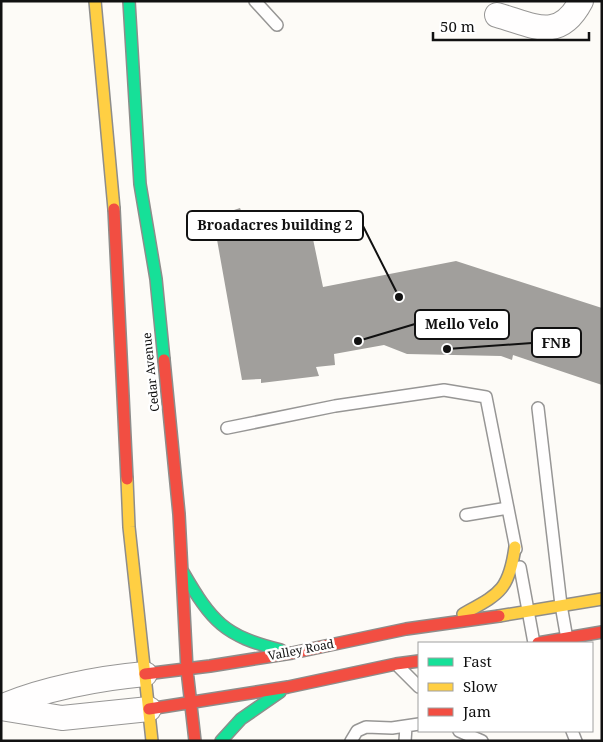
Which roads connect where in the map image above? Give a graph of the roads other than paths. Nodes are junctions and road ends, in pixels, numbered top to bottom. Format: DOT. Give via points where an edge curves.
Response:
graph roads {
  1 [pos="95,1"];
  2 [pos="129,1"];
  3 [pos="254,1"];
  4 [pos="581,1"];
  5 [pos="497,15"];
  6 [pos="277,25"];
  7 [pos="538,408"];
  8 [pos="227,428"];
  9 [pos="508,508"];
  10 [pos="466,516"];
  11 [pos="516,547"];
  12 [pos="181,568"];
  13 [pos="602,599"];
  14 [pos="560,605"];
  15 [pos="528,612"];
  16 [pos="448,623"];
  17 [pos="602,632"];
  18 [pos="567,641"];
  19 [pos="534,642"];
  20 [pos="552,642"];
  21 [pos="292,652"];
  22 [pos="418,661"];
  23 [pos="396,664"];
  24 [pos="187,670"];
  25 [pos="145,674"];
  26 [pos="418,686"];
  27 [pos="288,687"];
  28 [pos="190,702"];
  29 [pos="1,708"];
  30 [pos="149,709"];
  31 [pos="418,724"];
  32 [pos="406,726"];
  33 [pos="461,732"];
  34 [pos="152,741"];
  35 [pos="194,741"];
  36 [pos="221,741"];
  37 [pos="351,741"];
  38 [pos="405,741"];
  39 [pos="482,741"];
  1 -- 25 [label="main road" via="113,186 129,527"];
  2 -- 12 [label="main road, Cedar Avenue" via="140,184 156,279 179,514"];
  3 -- 6 [label="lane"];
  4 -- 5 [label="street" via="572,17 558,27 541,28"];
  7 -- 14 [label="lane"];
  8 -- 9 [label="lane" via="335,406 436,391 486,397"];
  9 -- 10 [label="lane"];
  9 -- 11 [label="lane"];
  11 -- 15 [label="lane"];
  11 -- 16 [label="main road" via="507,581 497,596"];
  12 -- 21 [label="main road" via="199,600 217,623 230,633 249,642"];
  12 -- 24 [label="main road, Cedar Avenue"];
  13 -- 14 [label="main road, Valley Road"];
  14 -- 15 [label="main road, Valley Road"];
  14 -- 18 [label="lane"];
  15 -- 16 [label="main road, Valley Road"];
  15 -- 19 [label="lane"];
  16 -- 21 [label="main road, Valley Road"];
  17 -- 18 [label="main road"];
  18 -- 20 [label="main road"];
  21 -- 24 [label="main road, Valley Road"];
  22 -- 23 [label="main road, Valley Road"];
  23 -- 26 [label="lane"];
  23 -- 27 [label="main road, Valley Road"];
  24 -- 25 [label="main road, Valley Road"];
  24 -- 28 [label="main road, Cedar Avenue"];
  25 -- 29 [label="street, Valley Road" via="57,689"];
  25 -- 30 [label="main road"];
  27 -- 28 [label="main road, Valley Road"];
  27 -- 36 [label="main road" via="232,725"];
  28 -- 30 [label="main road, Valley Road"];
  28 -- 35 [label="main road, Cedar Avenue"];
  29 -- 30 [label="street, Valley Road" via="62,718"];
  30 -- 34 [label="main road"];
  31 -- 32 [label="lane"];
  32 -- 37 [label="lane" via="361,728"];
  32 -- 38 [label="lane"];
  33 -- 39 [label="lane"];
}
